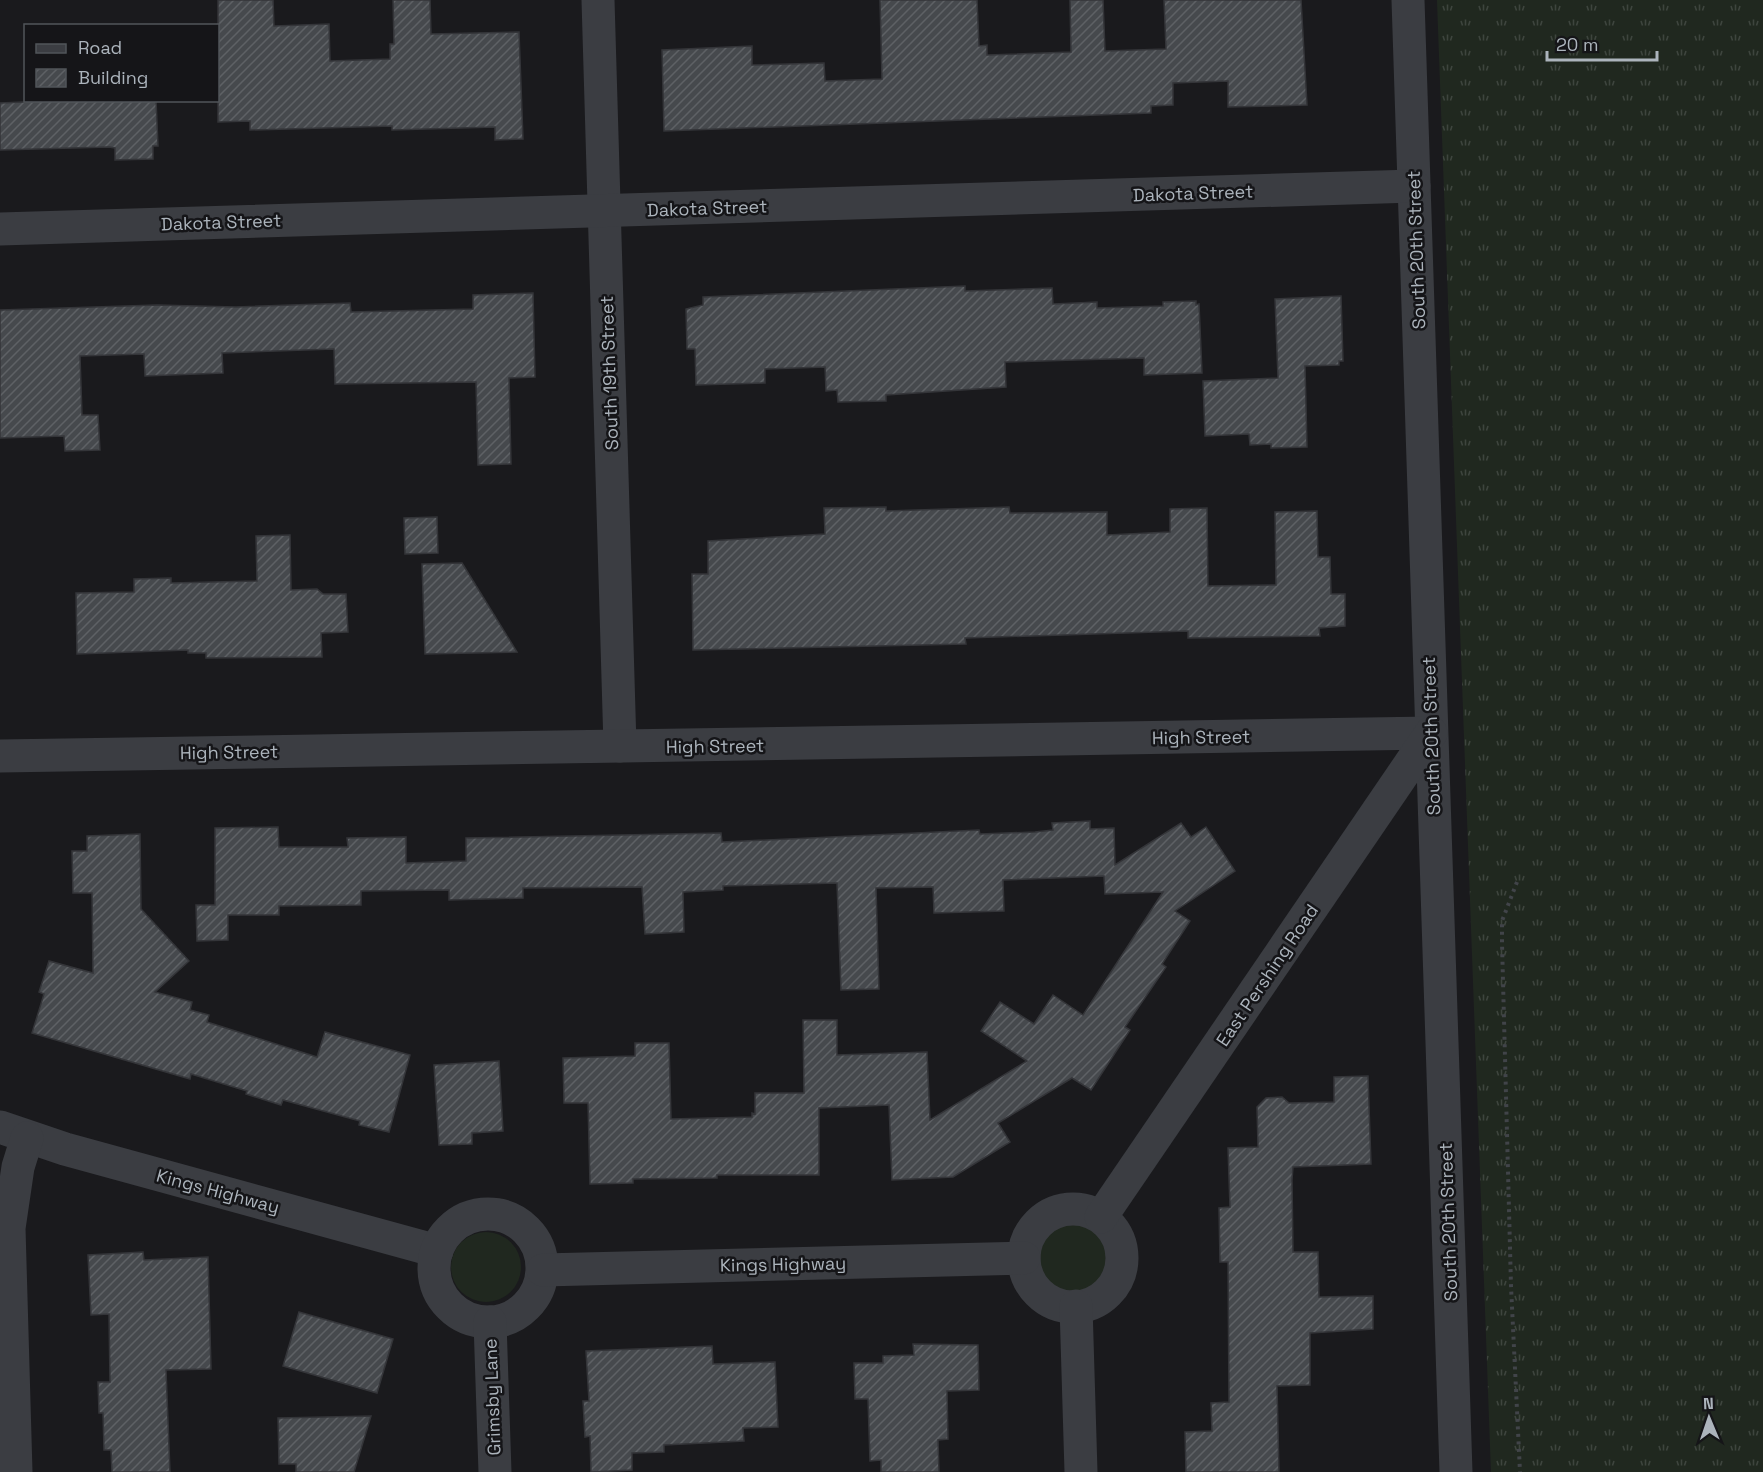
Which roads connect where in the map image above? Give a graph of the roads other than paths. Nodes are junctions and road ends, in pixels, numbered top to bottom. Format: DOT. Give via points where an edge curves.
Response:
graph roads {
  1 [pos="598,0"];
  2 [pos="1408,0"];
  3 [pos="1414,186"];
  4 [pos="604,211"];
  5 [pos="0,229"];
  6 [pos="1431,733"];
  7 [pos="620,746"];
  8 [pos="0,756"];
  9 [pos="14,1133"];
  10 [pos="1101,1217"];
  11 [pos="437,1251"];
  12 [pos="1024,1258"];
  13 [pos="543,1270"];
  14 [pos="1076,1306"];
  15 [pos="490,1322"];
  16 [pos="16,1472"];
  17 [pos="495,1472"];
  18 [pos="1081,1472"];
  19 [pos="1456,1472"];
  1 -- 4 [label="street, South 19th Street"];
  2 -- 3 [label="street, South 20th Street"];
  3 -- 4 [label="street, Dakota Street"];
  3 -- 6 [label="street, South 20th Street"];
  4 -- 5 [label="street, Dakota Street"];
  4 -- 7 [label="street, South 19th Street"];
  6 -- 7 [label="street, High Street"];
  6 -- 10 [label="street, East Pershing Road"];
  6 -- 19 [label="street, South 20th Street"];
  7 -- 8 [label="street, High Street"];
  9 -- 11 [label="street, Kings Highway"];
  9 -- 16 [label="street" via="18,1167 9,1228"];
  10 -- 12 [label="street" via="1082,1209 1047,1215 1027,1240"];
  10 -- 14 [label="street" via="1120,1240 1124,1258 1121,1273 1113,1289 1101,1299"];
  11 -- 13 [label="street" via="444,1236 460,1221 479,1214 497,1214 530,1232 539,1248"];
  11 -- 15 [label="street" via="435,1276 442,1296 463,1316"];
  12 -- 13 [label="street, Kings Highway"];
  12 -- 14 [label="street" via="1031,1284 1039,1294 1050,1302"];
  13 -- 15 [label="street" via="531,1301 504,1320"];
  14 -- 18 [label="street"];
  15 -- 17 [label="street, Grimsby Lane"];
}
